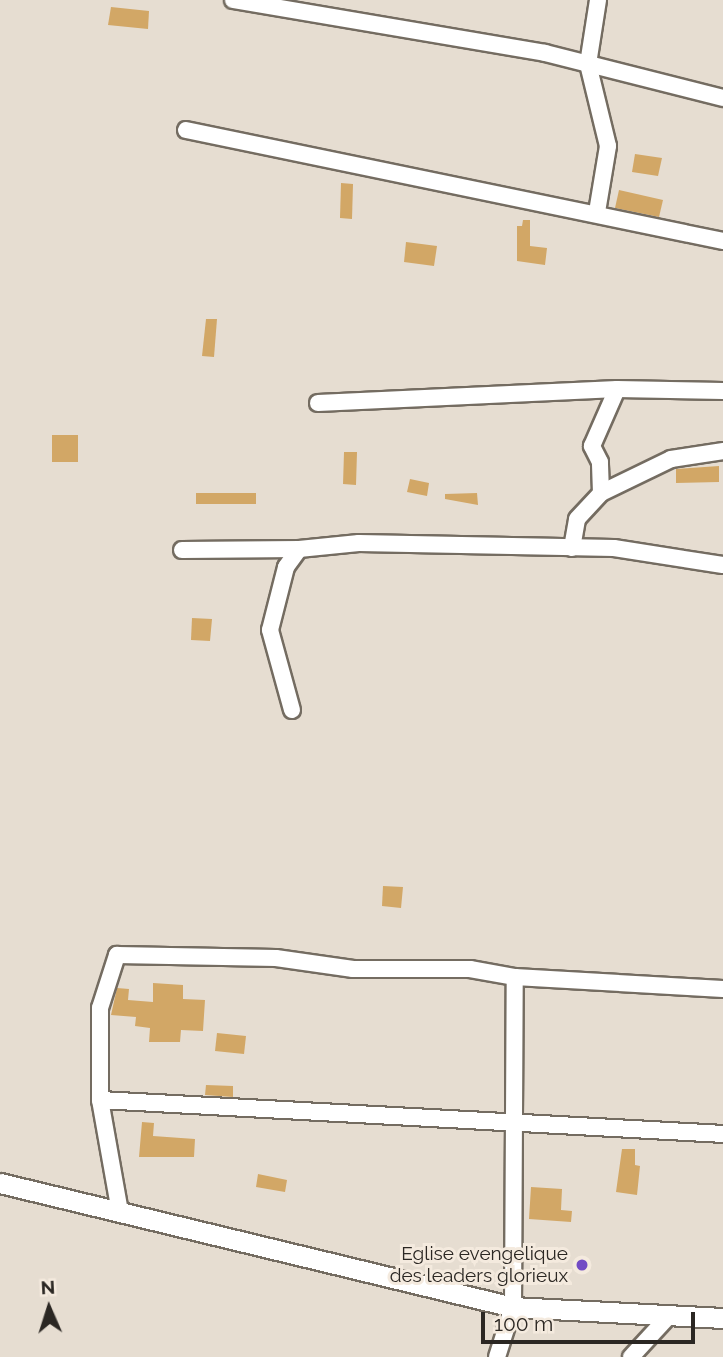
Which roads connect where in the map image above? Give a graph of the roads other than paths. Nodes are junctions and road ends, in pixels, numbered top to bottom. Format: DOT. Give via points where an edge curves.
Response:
graph roads {
  1 [pos="233,0"];
  2 [pos="598,0"];
  3 [pos="588,64"];
  4 [pos="723,97"];
  5 [pos="186,130"];
  6 [pos="597,212"];
  7 [pos="723,241"];
  8 [pos="617,389"];
  9 [pos="723,391"];
  10 [pos="318,403"];
  11 [pos="723,451"];
  12 [pos="601,493"];
  13 [pos="572,548"];
  14 [pos="299,549"];
  15 [pos="182,550"];
  16 [pos="723,565"];
  17 [pos="292,710"];
  18 [pos="514,977"];
  19 [pos="723,989"];
  20 [pos="100,1100"];
  21 [pos="517,1122"];
  22 [pos="723,1134"];
  23 [pos="0,1184"];
  24 [pos="120,1212"];
  25 [pos="513,1307"];
  26 [pos="667,1318"];
  27 [pos="723,1318"];
  28 [pos="497,1357"];
  29 [pos="631,1357"];
  1 -- 3 [label="street"];
  2 -- 3 [label="street"];
  3 -- 4 [label="street"];
  3 -- 6 [label="street" via="608,146"];
  5 -- 6 [label="street"];
  6 -- 7 [label="street"];
  8 -- 9 [label="street"];
  8 -- 10 [label="street"];
  8 -- 12 [label="street" via="592,446 600,461"];
  11 -- 12 [label="street" via="671,459"];
  12 -- 13 [label="street" via="577,519"];
  13 -- 14 [label="street" via="359,542"];
  13 -- 16 [label="street" via="614,548"];
  14 -- 15 [label="street"];
  14 -- 17 [label="street" via="286,567 270,630"];
  18 -- 19 [label="street"];
  18 -- 20 [label="street" via="470,969 353,969 276,958 117,955 100,1008"];
  18 -- 21 [label="street"];
  20 -- 21 [label="street"];
  20 -- 24 [label="street"];
  21 -- 22 [label="street"];
  21 -- 25 [label="street"];
  23 -- 24 [label="street"];
  24 -- 25 [label="street"];
  25 -- 26 [label="street"];
  25 -- 28 [label="street"];
  26 -- 27 [label="street"];
  26 -- 29 [label="street"];
}
